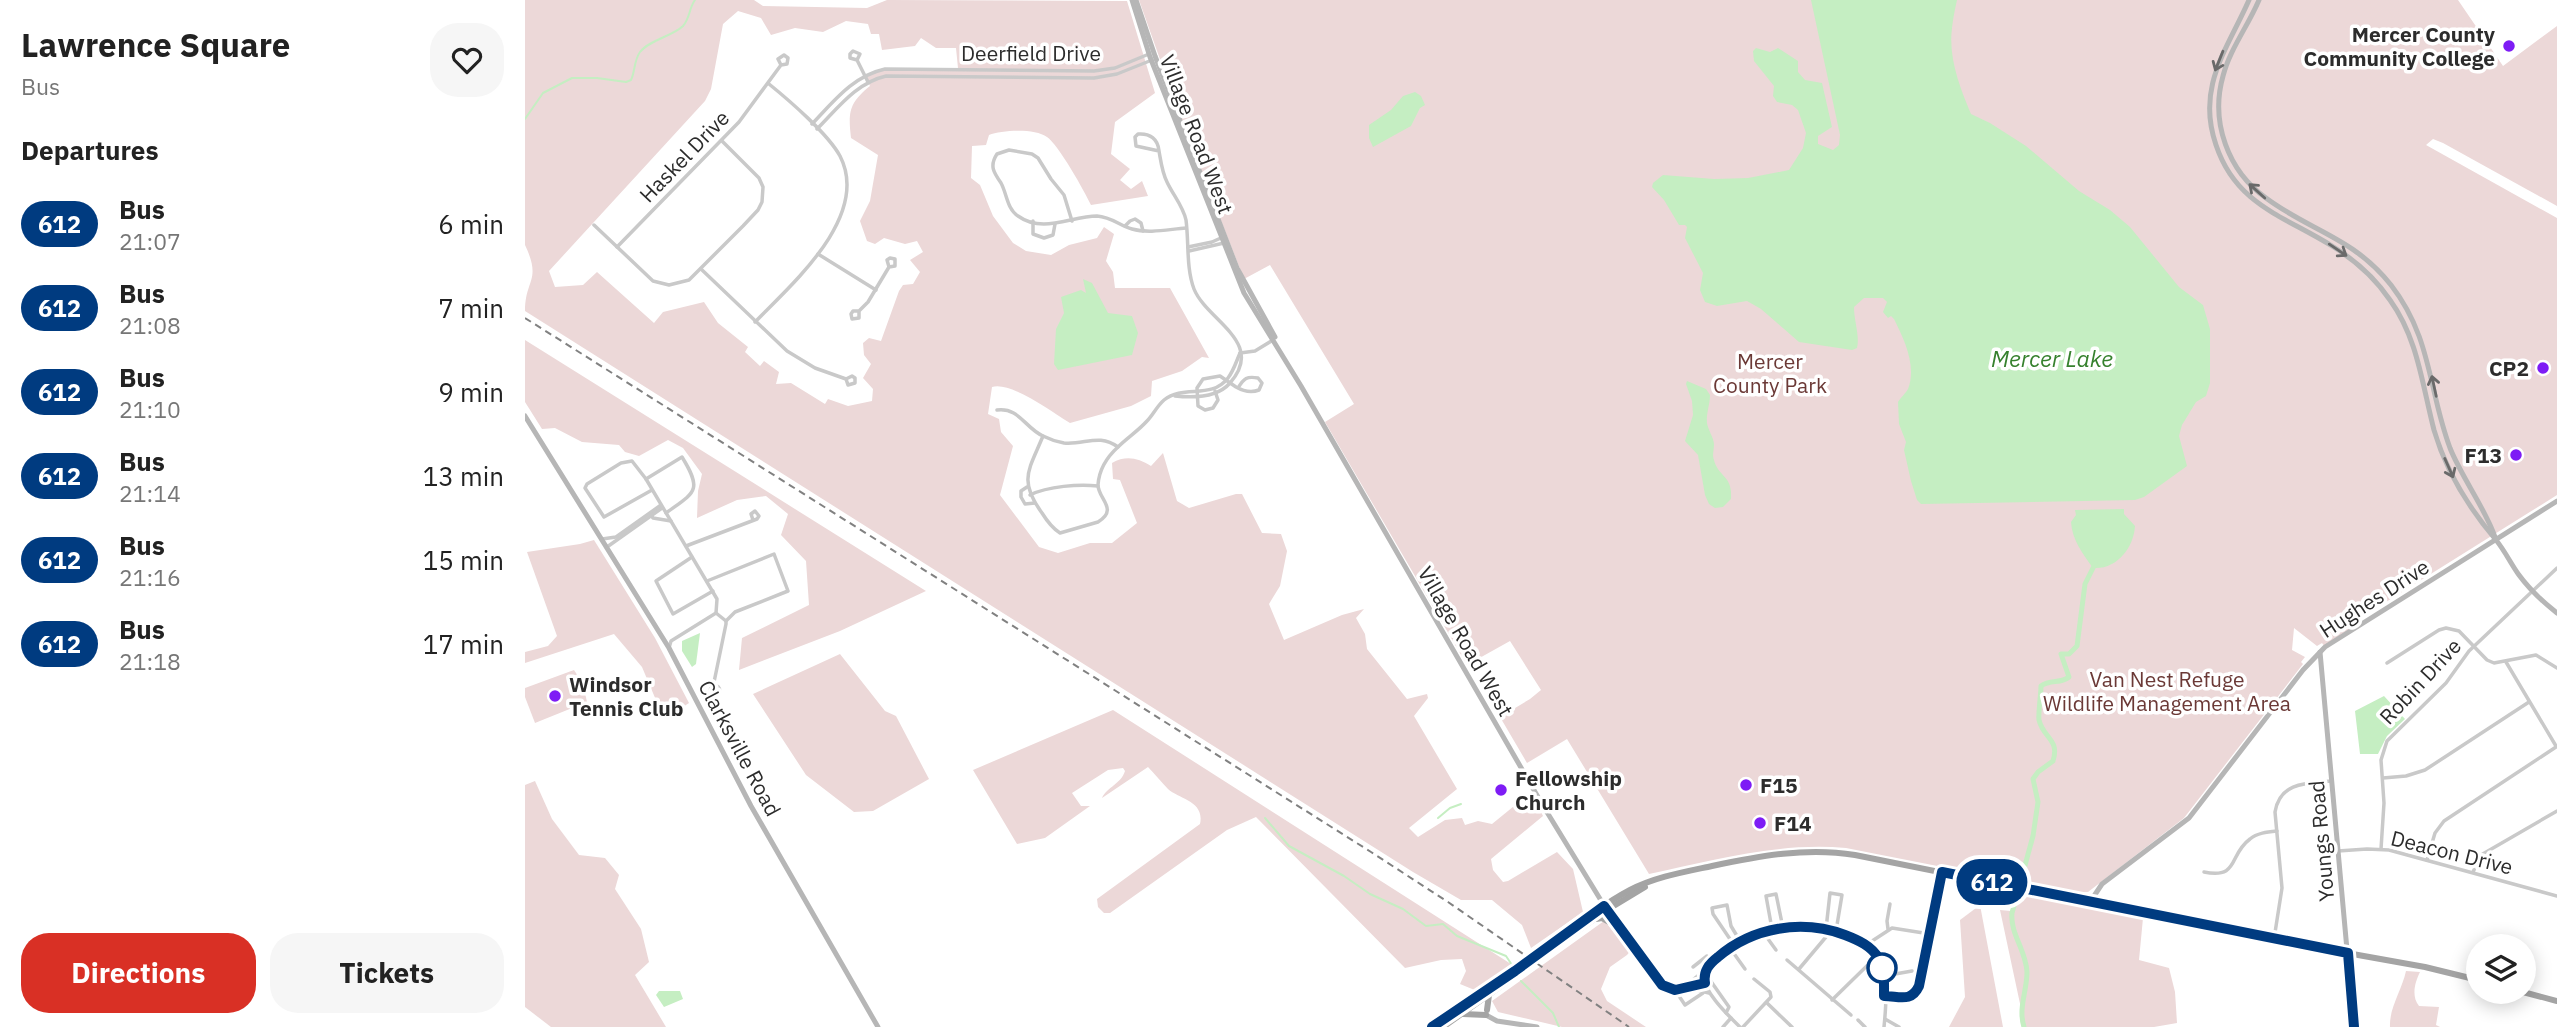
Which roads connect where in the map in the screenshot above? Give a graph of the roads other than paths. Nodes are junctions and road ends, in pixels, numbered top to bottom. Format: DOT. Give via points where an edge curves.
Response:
graph roads {
  1 [pos="1134,0"];
  2 [pos="2249,0"];
  3 [pos="2259,0"];
  4 [pos="1152,57"];
  5 [pos="857,60"];
  6 [pos="781,65"];
  7 [pos="865,75"];
  8 [pos="868,82"];
  9 [pos="769,83"];
  10 [pos="812,124"];
  11 [pos="817,129"];
  12 [pos="722,141"];
  13 [pos="1159,151"];
  14 [pos="1033,221"];
  15 [pos="1072,221"];
  16 [pos="1055,224"];
  17 [pos="594,225"];
  18 [pos="1125,226"];
  19 [pos="2318,227"];
  20 [pos="1186,228"];
  21 [pos="1143,230"];
  22 [pos="2314,236"];
  23 [pos="1224,240"];
  24 [pos="617,247"];
  25 [pos="1188,249"];
  26 [pos="818,254"];
  27 [pos="889,267"];
  28 [pos="701,269"];
  29 [pos="876,290"];
  30 [pos="859,312"];
  31 [pos="755,321"];
  32 [pos="1274,339"];
  33 [pos="1240,353"];
  34 [pos="846,379"];
  35 [pos="1229,381"];
  36 [pos="1238,388"];
  37 [pos="1216,391"];
  38 [pos="1196,394"];
  39 [pos="997,410"];
  40 [pos="525,416"];
  41 [pos="1042,436"];
  42 [pos="2446,438"];
  43 [pos="2438,441"];
  44 [pos="1118,447"];
  45 [pos="646,479"];
  46 [pos="1098,486"];
  47 [pos="1027,487"];
  48 [pos="652,489"];
  49 [pos="1030,495"];
  50 [pos="2557,501"];
  51 [pos="1035,503"];
  52 [pos="661,506"];
  53 [pos="666,513"];
  54 [pos="650,514"];
  55 [pos="753,520"];
  56 [pos="671,521"];
  57 [pos="2488,528"];
  58 [pos="2511,530"];
  59 [pos="618,537"];
  60 [pos="602,540"];
  61 [pos="2495,540"];
  62 [pos="686,546"];
  63 [pos="607,547"];
  64 [pos="2483,547"];
  65 [pos="692,557"];
  66 [pos="2557,568"];
  67 [pos="707,581"];
  68 [pos="713,591"];
  69 [pos="2532,591"];
  70 [pos="2557,612"];
  71 [pos="716,613"];
  72 [pos="726,621"];
  73 [pos="663,638"];
  74 [pos="671,640"];
  75 [pos="2474,646"];
  76 [pos="669,648"];
  77 [pos="2320,652"];
  78 [pos="2507,662"];
  79 [pos="2387,663"];
  80 [pos="2557,668"];
  81 [pos="713,687"];
  82 [pos="2529,702"];
  83 [pos="2556,747"];
  84 [pos="2383,778"];
  85 [pos="2331,781"];
  86 [pos="2557,811"];
  87 [pos="2277,831"];
  88 [pos="2381,849"];
  89 [pos="2338,851"];
  90 [pos="2427,860"];
  91 [pos="1942,872"];
  92 [pos="2204,872"];
  93 [pos="2473,873"];
  94 [pos="2557,895"];
  95 [pos="2092,903"];
  96 [pos="1890,904"];
  97 [pos="1605,908"];
  98 [pos="1594,919"];
  99 [pos="1613,924"];
  100 [pos="1783,928"];
  101 [pos="1826,929"];
  102 [pos="1888,929"];
  103 [pos="1772,930"];
  104 [pos="1834,931"];
  105 [pos="1763,932"];
  106 [pos="1930,934"];
  107 [pos="2274,939"];
  108 [pos="1740,942"];
  109 [pos="1629,943"];
  110 [pos="1866,945"];
  111 [pos="1732,947"];
  112 [pos="1776,950"];
  113 [pos="1543,953"];
  114 [pos="2348,953"];
  115 [pos="1877,956"];
  116 [pos="1787,960"];
  117 [pos="1713,962"];
  118 [pos="1693,967"];
  119 [pos="1745,969"];
  120 [pos="1799,969"];
  121 [pos="1706,970"];
  122 [pos="1912,971"];
  123 [pos="1517,972"];
  124 [pos="1884,976"];
  125 [pos="2466,977"];
  126 [pos="1754,979"];
  127 [pos="1710,980"];
  128 [pos="1704,982"];
  129 [pos="1688,986"];
  130 [pos="1884,987"];
  131 [pos="1675,990"];
  132 [pos="1703,993"];
  133 [pos="1711,993"];
  134 [pos="1490,994"];
  135 [pos="2536,995"];
  136 [pos="1884,998"];
  137 [pos="1893,998"];
  138 [pos="1832,1000"];
  139 [pos="2557,1001"];
  140 [pos="1767,1003"];
  141 [pos="1885,1007"];
  142 [pos="1486,1012"];
  143 [pos="1726,1013"];
  144 [pos="1461,1014"];
  145 [pos="1851,1015"];
  146 [pos="1731,1018"];
  147 [pos="1885,1019"];
  148 [pos="1858,1020"];
  149 [pos="878,1027"];
  150 [pos="1432,1027"];
  151 [pos="1443,1027"];
  152 [pos="1537,1027"];
  153 [pos="1723,1027"];
  154 [pos="1740,1027"];
  155 [pos="1792,1027"];
  156 [pos="1864,1027"];
  157 [pos="1884,1027"];
  158 [pos="1899,1027"];
  159 [pos="2354,1027"];
  1 -- 4 [label="street, Village Road West"];
  2 -- 22 [label="street, one-way" via="2212,80 2213,138 2228,171 2247,195"];
  19 -- 3 [label="street, one-way" via="2252,187 2230,156 2221,131 2218,104 2223,76"];
  4 -- 7 [label="street, Deerfield Drive" via="1094,71 893,68"];
  4 -- 8 [label="street, Deerfield Drive" via="1101,78 893,75"];
  4 -- 23 [label="street, Village Road West"];
  5 -- 7 [label="street"];
  6 -- 9 [label="street, Haskel Drive"];
  7 -- 8 [label="street"];
  7 -- 10 [label="street, Deerfield Drive"];
  8 -- 11 [label="street, Deerfield Drive"];
  9 -- 10 [label="street"];
  9 -- 12 [label="street, Haskel Drive"];
  10 -- 11 [label="street"];
  11 -- 26 [label="street" via="839,155 848,185 843,210"];
  12 -- 24 [label="street, Haskel Drive"];
  12 -- 28 [label="street" via="759,178 763,197 758,211"];
  13 -- 13 [label="street" via="1148,135 1135,137 1136,146"];
  13 -- 20 [label="street"];
  14 -- 15 [label="street" via="1014,213 995,175 993,162 1001,152 1032,154 1040,160 1064,195"];
  14 -- 16 [label="street"];
  14 -- 16 [label="street" via="1033,234 1044,238 1053,235"];
  15 -- 16 [label="street"];
  15 -- 18 [label="street" via="1098,216"];
  17 -- 24 [label="street"];
  18 -- 21 [label="street"];
  18 -- 21 [label="street" via="1135,219"];
  19 -- 22 [label="street"];
  42 -- 19 [label="street, one-way" via="2425,348 2405,306 2367,260"];
  20 -- 21 [label="street"];
  20 -- 25 [label="street"];
  22 -- 43 [label="street, one-way" via="2361,267 2395,307 2418,356"];
  23 -- 25 [label="street"];
  23 -- 32 [label="street, Village Road West"];
  24 -- 28 [label="street" via="648,277 663,284 684,282"];
  25 -- 33 [label="street" via="1194,289 1234,336"];
  26 -- 29 [label="street"];
  26 -- 31 [label="street"];
  27 -- 29 [label="street"];
  28 -- 31 [label="street"];
  29 -- 30 [label="street"];
  31 -- 34 [label="street" via="796,357"];
  32 -- 33 [label="street" via="1255,351"];
  32 -- 97 [label="street, Village Road West"];
  33 -- 35 [label="street"];
  35 -- 36 [label="street"];
  35 -- 37 [label="street"];
  35 -- 38 [label="street" via="1217,376 1203,379"];
  36 -- 36 [label="street" via="1256,391 1262,383 1248,377"];
  37 -- 38 [label="street"];
  37 -- 38 [label="street" via="1216,405 1205,410 1198,407"];
  38 -- 44 [label="street" via="1180,392 1162,402"];
  39 -- 41 [label="street" via="1013,411"];
  40 -- 60 [label="street, Clarksville Road"];
  41 -- 44 [label="street" via="1065,443 1103,439"];
  41 -- 47 [label="street"];
  42 -- 43 [label="street"];
  42 -- 57 [label="street"];
  43 -- 57 [label="street, one-way" via="2457,486"];
  44 -- 46 [label="street" via="1105,461"];
  45 -- 48 [label="street"];
  45 -- 48 [label="street" via="636,464 627,460 585,488 604,517"];
  45 -- 53 [label="street" via="682,457 694,489"];
  46 -- 49 [label="street" via="1077,485"];
  46 -- 51 [label="street" via="1108,507 1106,516 1068,532 1056,531"];
  47 -- 49 [label="street"];
  47 -- 51 [label="street" via="1021,497 1025,504"];
  48 -- 52 [label="street"];
  49 -- 51 [label="street"];
  50 -- 58 [label="street, Hughes Drive"];
  52 -- 53 [label="street"];
  52 -- 54 [label="street"];
  53 -- 56 [label="street"];
  54 -- 56 [label="street"];
  54 -- 59 [label="street"];
  55 -- 62 [label="street"];
  56 -- 62 [label="street"];
  57 -- 58 [label="street"];
  57 -- 61 [label="street"];
  57 -- 64 [label="street"];
  58 -- 61 [label="street, Hughes Drive"];
  59 -- 60 [label="street"];
  59 -- 63 [label="street"];
  60 -- 63 [label="street, Clarksville Road"];
  61 -- 64 [label="street, Hughes Drive"];
  61 -- 69 [label="street"];
  62 -- 65 [label="street"];
  63 -- 73 [label="street, Clarksville Road"];
  64 -- 77 [label="street, Hughes Drive"];
  65 -- 67 [label="street"];
  65 -- 68 [label="street" via="656,581 673,614"];
  66 -- 69 [label="street, Robin Drive"];
  67 -- 68 [label="street"];
  67 -- 72 [label="street" via="774,554 788,591 735,612"];
  68 -- 71 [label="street"];
  69 -- 70 [label="street"];
  69 -- 75 [label="street, Robin Drive"];
  71 -- 72 [label="street"];
  71 -- 74 [label="street"];
  72 -- 81 [label="street"];
  73 -- 74 [label="street"];
  73 -- 76 [label="street, Clarksville Road"];
  74 -- 76 [label="street"];
  75 -- 78 [label="street" via="2490,662"];
  75 -- 79 [label="street" via="2459,631 2443,629"];
  75 -- 84 [label="street, Robin Drive" via="2446,683 2387,741 2381,755"];
  76 -- 149 [label="street, Clarksville Road" via="751,806"];
  77 -- 85 [label="street, Youngs Road"];
  77 -- 95 [label="street, Hughes Drive" via="2189,818 2102,884"];
  78 -- 80 [label="street" via="2536,655"];
  78 -- 82 [label="street"];
  82 -- 83 [label="street"];
  82 -- 84 [label="street" via="2425,770"];
  83 -- 90 [label="street" via="2444,821"];
  84 -- 88 [label="street, Robin Drive"];
  85 -- 87 [label="street" via="2299,784 2283,793 2276,806"];
  85 -- 89 [label="street, Youngs Road"];
  86 -- 93 [label="street" via="2481,855"];
  87 -- 92 [label="street" via="2248,840 2226,872"];
  87 -- 107 [label="street" via="2282,896"];
  88 -- 89 [label="street, Deacon Drive"];
  88 -- 90 [label="street, Deacon Drive"];
  89 -- 114 [label="street, Youngs Road"];
  90 -- 93 [label="street, Deacon Drive"];
  91 -- 95 [label="main road"];
  91 -- 97 [label="main road" via="1847,853 1770,855 1650,881"];
  91 -- 106 [label="street"];
  93 -- 94 [label="street, Deacon Drive"];
  95 -- 107 [label="main road"];
  96 -- 102 [label="street"];
  97 -- 98 [label="main road"];
  97 -- 99 [label="street"];
  97 -- 109 [label="street"];
  97 -- 113 [label="main road"];
  98 -- 99 [label="main road"];
  98 -- 113 [label="main road"];
  99 -- 109 [label="street"];
  100 -- 101 [label="street"];
  100 -- 103 [label="street"];
  100 -- 103 [label="street" via="1776,894 1766,896"];
  101 -- 104 [label="street"];
  101 -- 104 [label="street" via="1830,893 1842,895"];
  102 -- 106 [label="street"];
  102 -- 110 [label="street"];
  103 -- 105 [label="street"];
  104 -- 110 [label="street"];
  104 -- 120 [label="street"];
  105 -- 108 [label="street"];
  105 -- 112 [label="street"];
  106 -- 137 [label="street" via="1918,990 1910,997"];
  107 -- 114 [label="main road"];
  108 -- 111 [label="street"];
  108 -- 111 [label="street" via="1727,905 1711,908"];
  109 -- 131 [label="street" via="1658,982"];
  110 -- 115 [label="street"];
  111 -- 117 [label="street"];
  111 -- 119 [label="street"];
  113 -- 123 [label="main road, bridge"];
  114 -- 125 [label="main road"];
  114 -- 159 [label="street, Youngs Road"];
  115 -- 124 [label="street"];
  115 -- 138 [label="street"];
  116 -- 120 [label="street"];
  117 -- 118 [label="street" via="1707,956"];
  117 -- 121 [label="street"];
  120 -- 138 [label="street"];
  121 -- 128 [label="street"];
  121 -- 129 [label="street"];
  122 -- 124 [label="street"];
  123 -- 134 [label="main road"];
  123 -- 150 [label="main road"];
  124 -- 130 [label="street"];
  126 -- 140 [label="street" via="1771,994"];
  127 -- 143 [label="street" via="1728,1006"];
  128 -- 129 [label="street"];
  128 -- 133 [label="street"];
  129 -- 131 [label="street"];
  129 -- 133 [label="street"];
  130 -- 136 [label="street"];
  130 -- 137 [label="street"];
  131 -- 132 [label="street" via="1685,1005"];
  133 -- 143 [label="street"];
  134 -- 142 [label="main road"];
  134 -- 144 [label="main road"];
  135 -- 139 [label="main road"];
  136 -- 137 [label="street"];
  136 -- 141 [label="street"];
  137 -- 141 [label="street"];
  138 -- 145 [label="street"];
  140 -- 154 [label="street"];
  140 -- 155 [label="street"];
  141 -- 147 [label="street"];
  142 -- 144 [label="main road"];
  142 -- 152 [label="street" via="1502,1022"];
  143 -- 146 [label="street"];
  144 -- 151 [label="main road"];
  146 -- 153 [label="street"];
  146 -- 154 [label="street"];
  147 -- 157 [label="street"];
  147 -- 158 [label="street"];
  148 -- 156 [label="street"];
}
